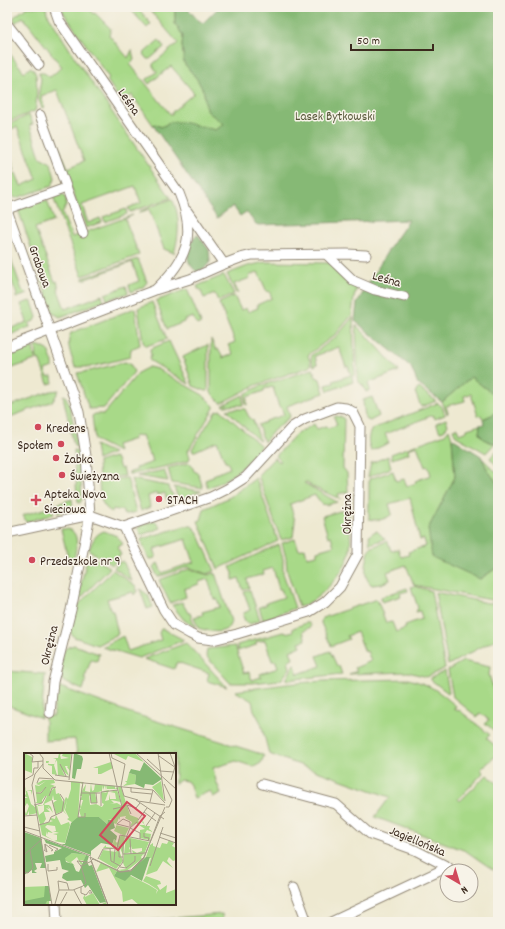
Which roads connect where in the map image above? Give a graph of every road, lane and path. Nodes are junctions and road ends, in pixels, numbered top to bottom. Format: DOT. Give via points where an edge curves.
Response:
graph roads {
  1 [pos="54,7"];
  2 [pos="7,24"];
  3 [pos="39,65"];
  4 [pos="40,115"];
  5 [pos="66,188"];
  6 [pos="185,208"];
  7 [pos="7,210"];
  8 [pos="83,233"];
  9 [pos="326,254"];
  10 [pos="366,255"];
  11 [pos="224,264"];
  12 [pos="155,290"];
  13 [pos="404,297"];
  14 [pos="51,330"];
  15 [pos="7,347"];
  16 [pos="90,515"];
  17 [pos="124,527"];
  18 [pos="7,533"];
  19 [pos="50,713"];
  20 [pos="262,784"];
  21 [pos="294,887"];
  22 [pos="56,905"];
  23 [pos="57,922"];
  24 [pos="307,922"];
  25 [pos="331,922"];
  1 -- 6 [label="street, Leśna" via="59,21 179,193"];
  2 -- 3 [label="street"];
  4 -- 5 [label="street"];
  5 -- 7 [label="street, Grabowa"];
  5 -- 8 [label="street"];
  6 -- 11 [label="street, Leśna"];
  6 -- 12 [label="street, Leśna" via="188,232 182,256 170,276"];
  7 -- 14 [label="street, Grabowa"];
  9 -- 10 [label="street, Leśna"];
  9 -- 11 [label="street, Leśna" via="252,255"];
  9 -- 13 [label="street, Leśna" via="354,281 374,290"];
  11 -- 12 [label="street, Leśna" via="190,279"];
  12 -- 14 [label="street, Leśna"];
  14 -- 15 [label="street, Leśna"];
  14 -- 16 [label="street, Okrężna" via="79,412 86,456"];
  16 -- 17 [label="street"];
  16 -- 18 [label="street"];
  16 -- 19 [label="street, Okrężna" via="53,682"];
  17 -- 17 [label="street, Okrężna" via="164,610 174,625 198,638 213,640 309,612 325,602 340,587 358,554 360,427 356,418 353,412 337,407 305,419 292,427 246,477 227,489"];
  20 -- 25 [label="street, Jagiellońska" via="336,804 370,834 415,850 448,867"];
  21 -- 24 [label="street"];
  22 -- 23 [label="street"];
}
